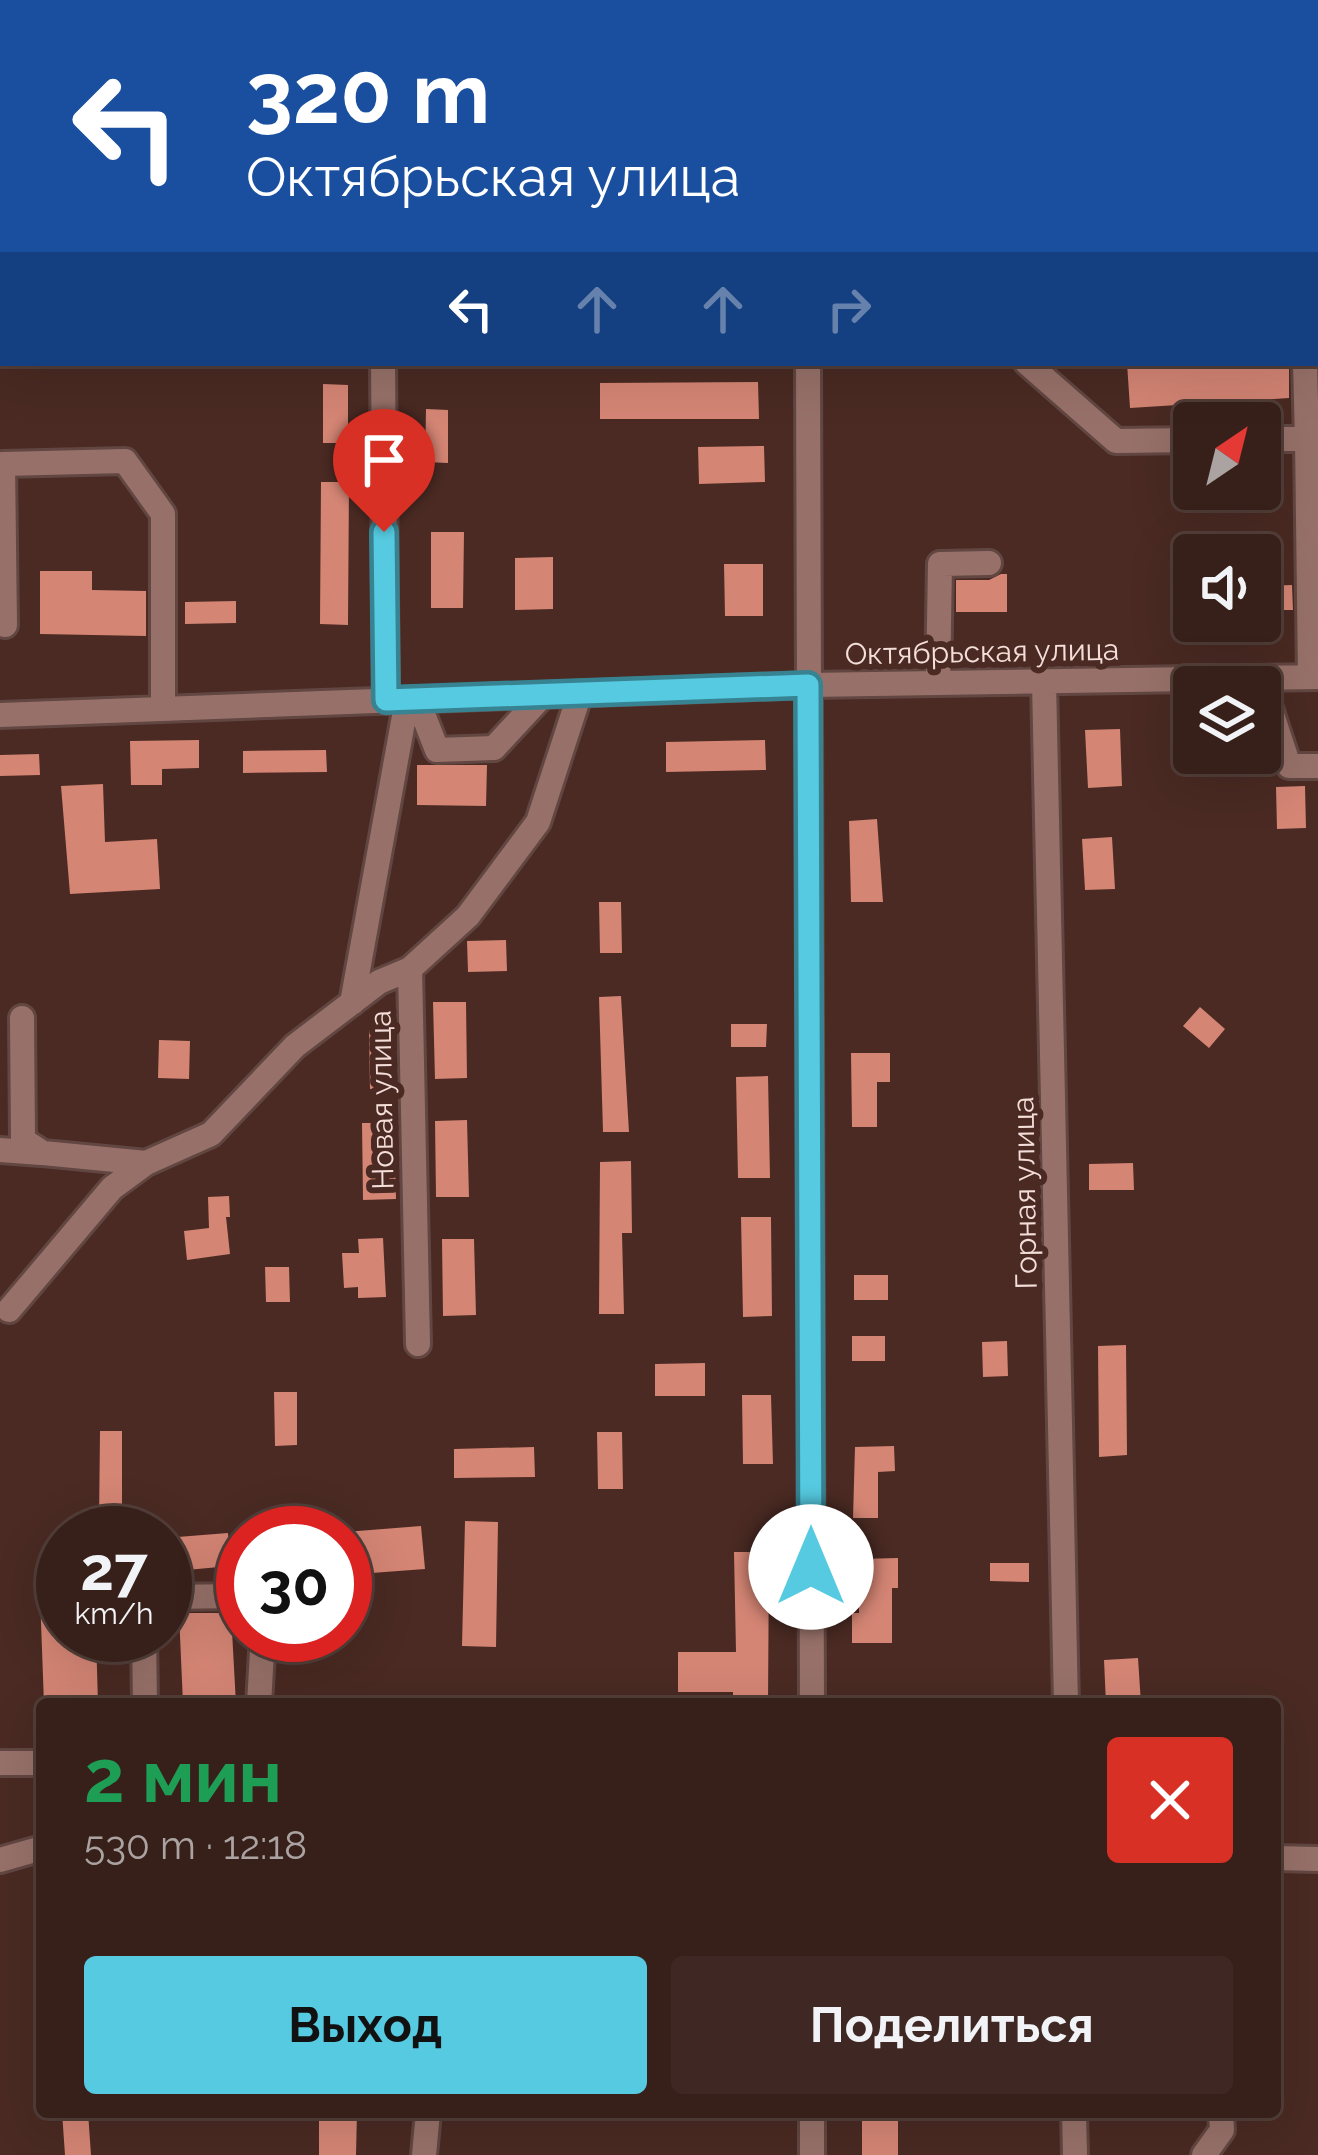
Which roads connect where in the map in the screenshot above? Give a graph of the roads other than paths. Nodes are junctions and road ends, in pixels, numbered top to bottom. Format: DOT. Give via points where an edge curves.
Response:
graph roads {
  1 [pos="383,366"];
  2 [pos="808,366"];
  3 [pos="1030,366"];
  4 [pos="1304,366"];
  5 [pos="1307,439"];
  6 [pos="1173,440"];
  7 [pos="1281,440"];
  8 [pos="989,563"];
  9 [pos="5,625"];
  10 [pos="1314,677"];
  11 [pos="1281,678"];
  12 [pos="1173,679"];
  13 [pos="1044,681"];
  14 [pos="938,682"];
  15 [pos="808,685"];
  16 [pos="580,693"];
  17 [pos="544,695"];
  18 [pos="403,700"];
  19 [pos="163,709"];
  20 [pos="0,715"];
  21 [pos="1281,742"];
  22 [pos="1318,766"];
  23 [pos="410,970"];
  24 [pos="352,1003"];
  25 [pos="22,1018"];
  26 [pos="0,1150"];
  27 [pos="43,1154"];
  28 [pos="146,1163"];
  29 [pos="9,1310"];
  30 [pos="418,1344"];
  31 [pos="144,1662"];
  32 [pos="261,1662"];
  33 [pos="145,1698"];
  34 [pos="260,1698"];
  35 [pos="812,1698"];
  36 [pos="1066,1698"];
  37 [pos="0,1763"];
  38 [pos="36,1763"];
  39 [pos="36,1850"];
  40 [pos="1281,1858"];
  41 [pos="1318,1858"];
  42 [pos="0,1860"];
  43 [pos="427,2118"];
  44 [pos="812,2118"];
  45 [pos="1074,2118"];
  46 [pos="1221,2118"];
  47 [pos="424,2155"];
  48 [pos="812,2155"];
  49 [pos="1075,2155"];
  50 [pos="1204,2155"];
  1 -- 18 [label="street"];
  2 -- 15 [label="street"];
  3 -- 6 [label="street" via="1116,441"];
  4 -- 5 [label="street"];
  5 -- 7 [label="street"];
  5 -- 10 [label="street"];
  8 -- 14 [label="street" via="940,564"];
  9 -- 19 [label="street" via="3,464 125,461 163,514"];
  10 -- 11 [label="street, Октябрьская улица"];
  12 -- 13 [label="street, Октябрьская улица"];
  13 -- 14 [label="street, Октябрьская улица"];
  13 -- 36 [label="street, Горная улица"];
  14 -- 15 [label="street, Октябрьская улица"];
  15 -- 16 [label="street, Октябрьская улица"];
  15 -- 35 [label="street"];
  16 -- 17 [label="street, Октябрьская улица"];
  16 -- 23 [label="street, Новая улица" via="538,822 468,916"];
  17 -- 18 [label="street, Октябрьская улица"];
  17 -- 18 [label="street" via="494,748 437,750"];
  18 -- 19 [label="street, Октябрьская улица"];
  18 -- 24 [label="street"];
  19 -- 20 [label="street, Октябрьская улица"];
  21 -- 22 [label="street" via="1289,766"];
  23 -- 24 [label="street"];
  23 -- 30 [label="street, Новая улица"];
  24 -- 28 [label="street" via="295,1046 211,1133"];
  25 -- 27 [label="street" via="22,1140"];
  26 -- 27 [label="street"];
  27 -- 28 [label="street"];
  28 -- 29 [label="street" via="112,1188"];
  31 -- 33 [label="street"];
  32 -- 34 [label="street"];
  37 -- 38 [label="street"];
  39 -- 42 [label="street"];
  40 -- 41 [label="street"];
  43 -- 47 [label="street"];
  44 -- 48 [label="street"];
  45 -- 49 [label="street"];
  46 -- 50 [label="street"];
}
